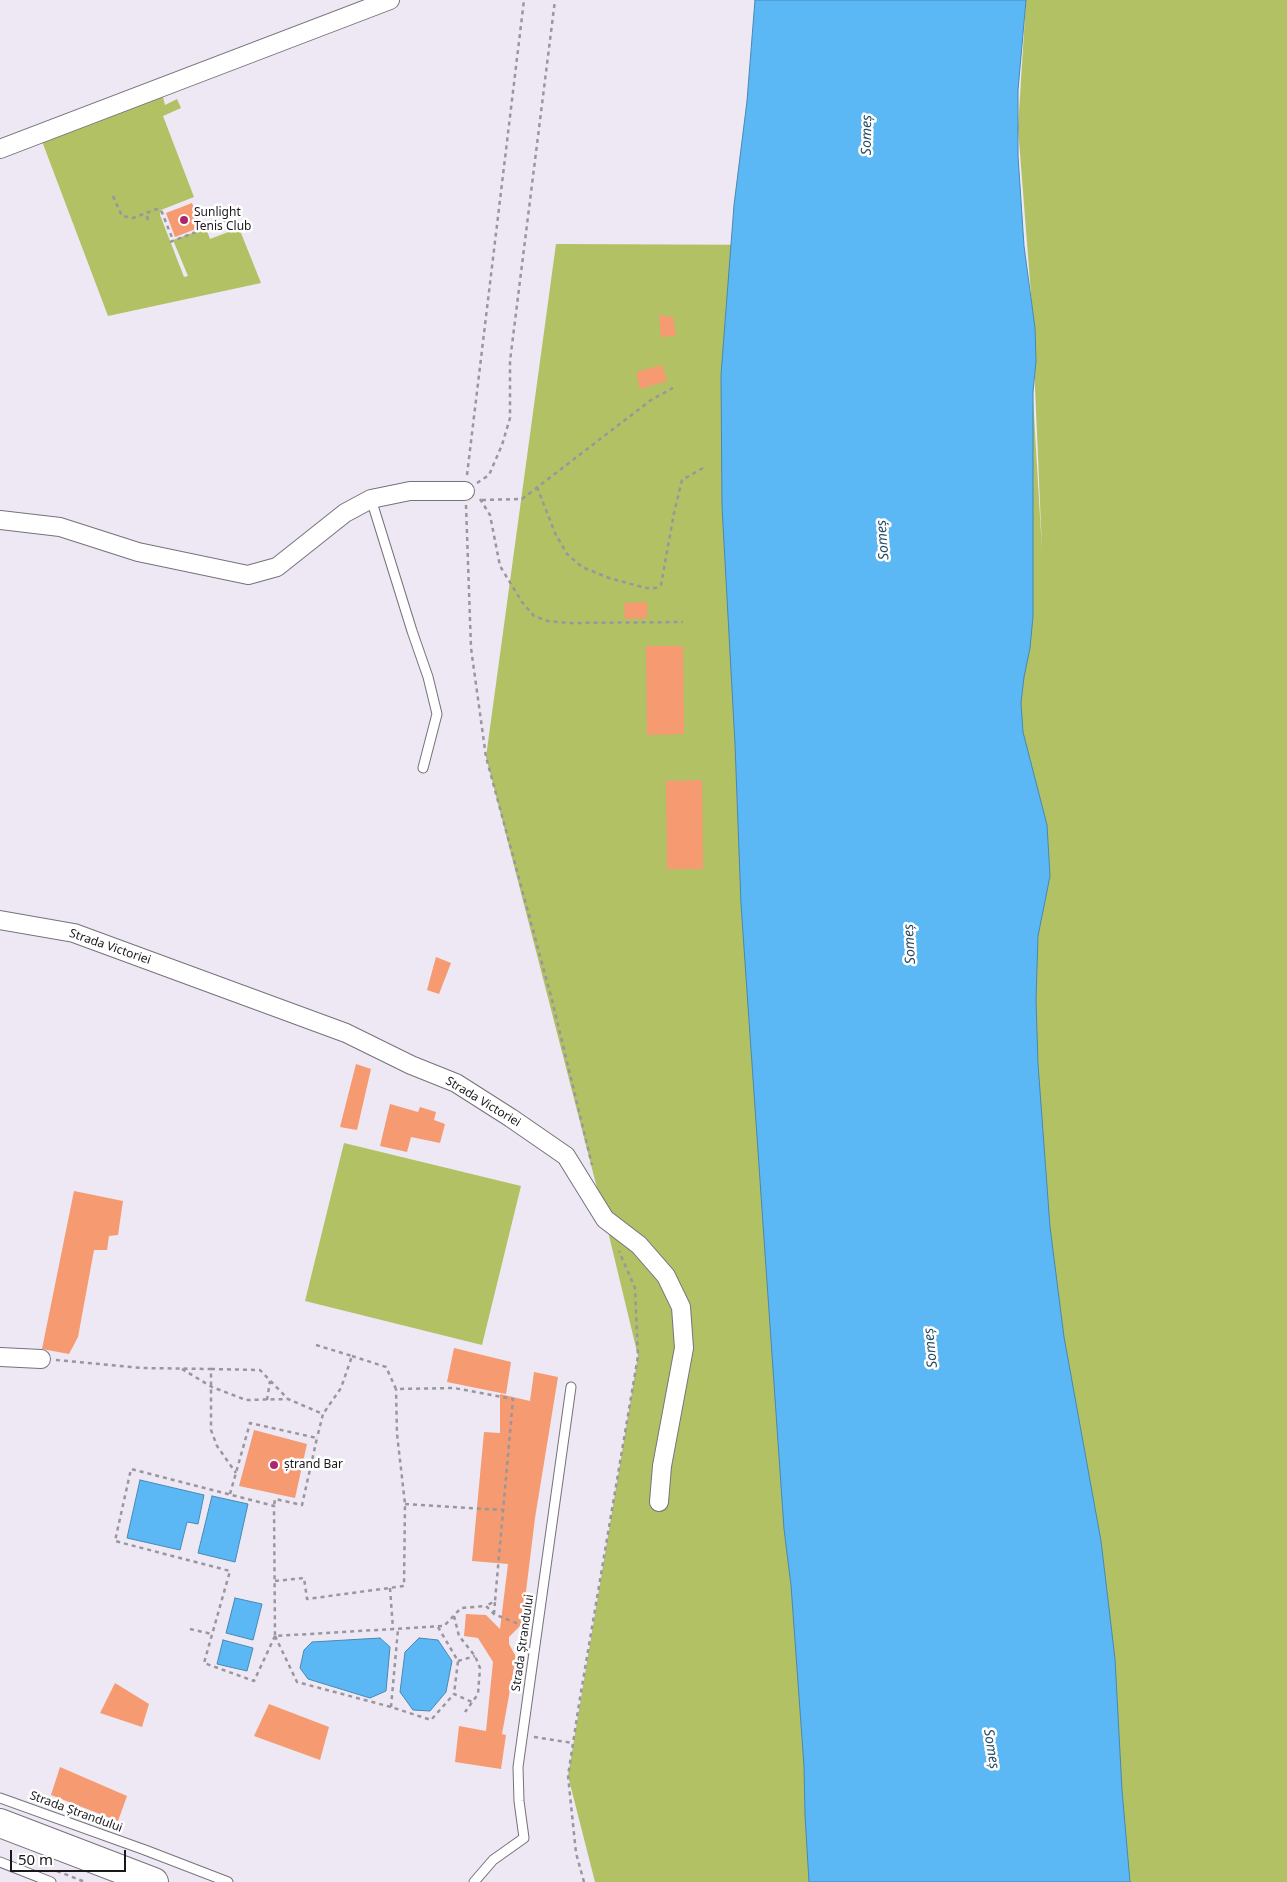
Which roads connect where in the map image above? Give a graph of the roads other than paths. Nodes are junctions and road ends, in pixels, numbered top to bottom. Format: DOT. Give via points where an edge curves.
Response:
graph roads {
  1 [pos="386,1"];
  2 [pos="0,148"];
  3 [pos="465,491"];
  4 [pos="371,499"];
  5 [pos="0,520"];
  6 [pos="423,768"];
  7 [pos="0,920"];
  8 [pos="0,1357"];
  9 [pos="41,1359"];
  10 [pos="571,1387"];
  11 [pos="659,1502"];
  12 [pos="0,1798"];
  13 [pos="0,1822"];
  14 [pos="0,1840"];
  15 [pos="0,1862"];
  16 [pos="51,1882"];
  17 [pos="106,1882"];
  18 [pos="154,1882"];
  19 [pos="228,1882"];
  20 [pos="474,1882"];
  1 -- 2 [label="street"];
  3 -- 4 [label="street" via="410,491"];
  4 -- 5 [label="street" via="345,514 277,567 248,575 138,552 60,527"];
  4 -- 6 [label="lane" via="437,714"];
  7 -- 11 [label="street, Strada Victoriei" via="74,932 346,1033 456,1083 566,1156 605,1219 639,1245 666,1276 681,1307 684,1348 662,1466"];
  8 -- 9 [label="street"];
  10 -- 20 [label="lane, Strada Ștrandului" via="518,1767 524,1838 493,1860"];
  12 -- 19 [label="lane, Strada Ștrandului"];
  13 -- 18 [label="main road"];
  14 -- 17 [label="main road"];
  15 -- 16 [label="lane"];
}
